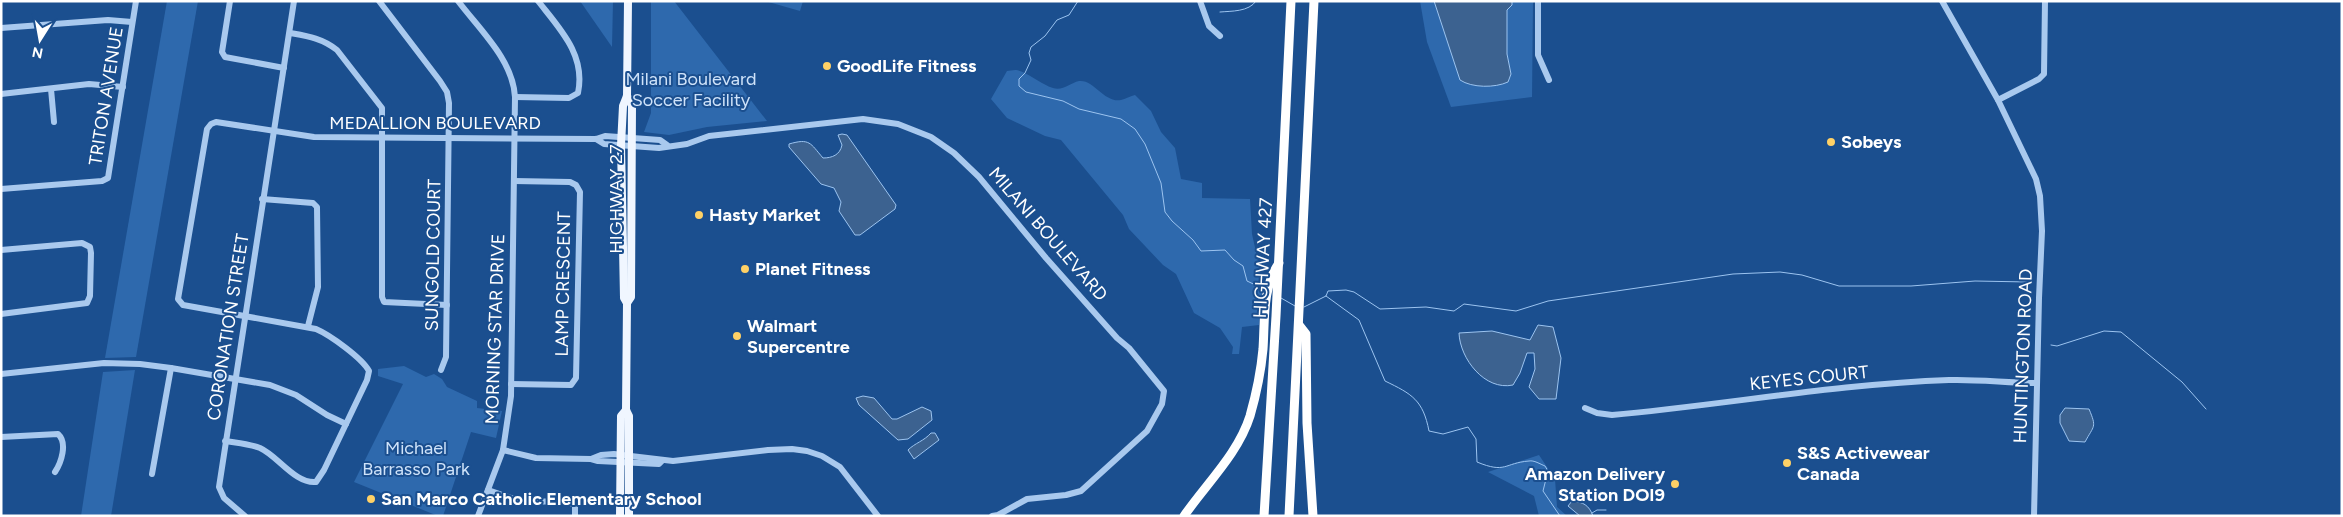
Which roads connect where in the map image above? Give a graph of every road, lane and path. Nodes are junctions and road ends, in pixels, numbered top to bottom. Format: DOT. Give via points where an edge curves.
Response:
graph roads {
  1 [pos="136,1"];
  2 [pos="230,1"];
  3 [pos="294,1"];
  4 [pos="379,1"];
  5 [pos="458,1"];
  6 [pos="538,1"];
  7 [pos="628,1"];
  8 [pos="1200,1"];
  9 [pos="1291,1"];
  10 [pos="1314,1"];
  11 [pos="1538,1"];
  12 [pos="1942,1"];
  13 [pos="2045,1"];
  14 [pos="132,22"];
  15 [pos="1,28"];
  16 [pos="290,33"];
  17 [pos="1220,36"];
  18 [pos="284,68"];
  19 [pos="1549,80"];
  20 [pos="123,87"];
  21 [pos="51,89"];
  22 [pos="1,94"];
  23 [pos="627,96"];
  24 [pos="515,97"];
  25 [pos="1998,100"];
  26 [pos="54,122"];
  27 [pos="273,132"];
  28 [pos="631,137"];
  29 [pos="383,138"];
  30 [pos="449,138"];
  31 [pos="514,139"];
  32 [pos="621,141"];
  33 [pos="667,145"];
  34 [pos="632,146"];
  35 [pos="514,181"];
  36 [pos="1,189"];
  37 [pos="262,199"];
  38 [pos="1,250"];
  39 [pos="1273,282"];
  40 [pos="627,303"];
  41 [pos="447,305"];
  42 [pos="1,314"];
  43 [pos="246,316"];
  44 [pos="1299,325"];
  45 [pos="308,326"];
  46 [pos="171,368"];
  47 [pos="441,370"];
  48 [pos="1,374"];
  49 [pos="236,379"];
  50 [pos="2037,383"];
  51 [pos="511,384"];
  52 [pos="1585,408"];
  53 [pos="346,424"];
  54 [pos="1,437"];
  55 [pos="226,441"];
  56 [pos="503,450"];
  57 [pos="625,460"];
  58 [pos="55,472"];
  59 [pos="152,474"];
  60 [pos="488,490"];
  61 [pos="245,516"];
  62 [pos="478,516"];
  63 [pos="575,516"];
  64 [pos="620,516"];
  65 [pos="628,516"];
  66 [pos="878,516"];
  67 [pos="992,516"];
  68 [pos="1184,516"];
  69 [pos="1264,516"];
  70 [pos="1289,516"];
  71 [pos="1313,516"];
  72 [pos="2034,516"];
  1 -- 14 [label="street, TRITON AVENUE"];
  2 -- 18 [label="street" via="222,52 225,57"];
  3 -- 16 [label="street, CORONATION STREET"];
  4 -- 30 [label="street, SUNGOLD COURT" via="446,92"];
  5 -- 24 [label="street, MORNING STAR DRIVE" via="508,67"];
  6 -- 24 [label="street" via="575,52 579,65 579,89 571,98"];
  7 -- 23 [label="main road, HIGHWAY 27"];
  8 -- 17 [label="street" via="1209,26"];
  9 -- 39 [label="highway, HIGHWAY 427" via="1279,263"];
  10 -- 44 [label="highway"];
  11 -- 19 [label="street" via="1538,55"];
  12 -- 25 [label="street, HUNTINGTON ROAD"];
  13 -- 25 [label="street" via="2044,74"];
  14 -- 15 [label="street" via="108,20"];
  14 -- 20 [label="street, TRITON AVENUE"];
  16 -- 18 [label="street, CORONATION STREET"];
  16 -- 29 [label="street" via="319,39 337,50 381,104"];
  18 -- 27 [label="street, CORONATION STREET"];
  20 -- 21 [label="street" via="89,84"];
  20 -- 36 [label="street, TRITON AVENUE" via="108,178"];
  21 -- 22 [label="street"];
  21 -- 26 [label="street"];
  23 -- 28 [label="main road, HIGHWAY 27" via="632,105"];
  23 -- 32 [label="main road, HIGHWAY 27" via="623,106"];
  24 -- 31 [label="street, MORNING STAR DRIVE"];
  25 -- 50 [label="street, HUNTINGTON ROAD" via="2036,179 2040,196 2042,231"];
  27 -- 29 [label="street, MEDALLION BOULEVARD" via="302,137"];
  27 -- 37 [label="street, CORONATION STREET"];
  27 -- 43 [label="street, MEDALLION BOULEVARD" via="216,122 207,129 178,299 183,304"];
  28 -- 32 [label="street, MEDALLION BOULEVARD"];
  28 -- 33 [label="street, MILANI BOULEVARD" via="660,140"];
  28 -- 34 [label="main road, HIGHWAY 27"];
  29 -- 30 [label="street, MEDALLION BOULEVARD"];
  29 -- 41 [label="street" via="382,297 388,304"];
  30 -- 31 [label="street, MEDALLION BOULEVARD"];
  30 -- 41 [label="street, SUNGOLD COURT"];
  31 -- 32 [label="street, MEDALLION BOULEVARD" via="596,139 604,136"];
  31 -- 35 [label="street, MORNING STAR DRIVE"];
  32 -- 34 [label="street, MEDALLION BOULEVARD"];
  32 -- 40 [label="main road, HIGHWAY 27" via="624,298"];
  33 -- 34 [label="street, MILANI BOULEVARD" via="659,148"];
  33 -- 67 [label="street, MILANI BOULEVARD" via="688,144 709,136 737,132 863,119 898,124 930,137 980,177 1046,258 1164,391 1162,404 1147,431 1082,491 1027,499"];
  34 -- 40 [label="main road, HIGHWAY 27" via="631,298"];
  35 -- 51 [label="street, MORNING STAR DRIVE"];
  35 -- 51 [label="street, LAMP CRESCENT" via="573,183 580,192 575,382 570,385"];
  37 -- 43 [label="street, CORONATION STREET"];
  37 -- 45 [label="street" via="314,204 317,207 318,288"];
  38 -- 42 [label="street" via="82,243 88,244 91,253 87,303"];
  39 -- 68 [label="highway" via="1249,418 1236,444"];
  39 -- 69 [label="highway, HIGHWAY 427" via="1276,316"];
  40 -- 57 [label="main road, HIGHWAY 27" via="626,410 629,416"];
  41 -- 47 [label="street, SUNGOLD COURT" via="446,357"];
  43 -- 45 [label="street"];
  43 -- 49 [label="street, CORONATION STREET"];
  44 -- 70 [label="highway"];
  44 -- 71 [label="highway" via="1306,334"];
  45 -- 53 [label="street" via="327,334 369,371"];
  46 -- 48 [label="street" via="104,363"];
  46 -- 49 [label="street"];
  46 -- 59 [label="street"];
  49 -- 53 [label="street" via="285,390"];
  49 -- 55 [label="street, CORONATION STREET"];
  50 -- 52 [label="street, KEYES COURT" via="1929,381 1612,415"];
  50 -- 72 [label="street, HUNTINGTON ROAD"];
  51 -- 56 [label="street, MORNING STAR DRIVE"];
  53 -- 55 [label="street" via="316,482 294,474 259,448"];
  54 -- 58 [label="street" via="58,434 63,442 60,464"];
  55 -- 61 [label="street, CORONATION STREET" via="220,490 224,498"];
  56 -- 57 [label="street" via="536,458 591,459 601,455"];
  56 -- 60 [label="street, MORNING STAR DRIVE"];
  57 -- 64 [label="main road, HIGHWAY 27"];
  57 -- 65 [label="main road, HIGHWAY 27"];
  57 -- 66 [label="street" via="658,464 768,450 792,448 808,451 840,467"];
  60 -- 62 [label="street, MORNING STAR DRIVE"];
  60 -- 63 [label="street" via="520,501 568,502 575,505"];
}
